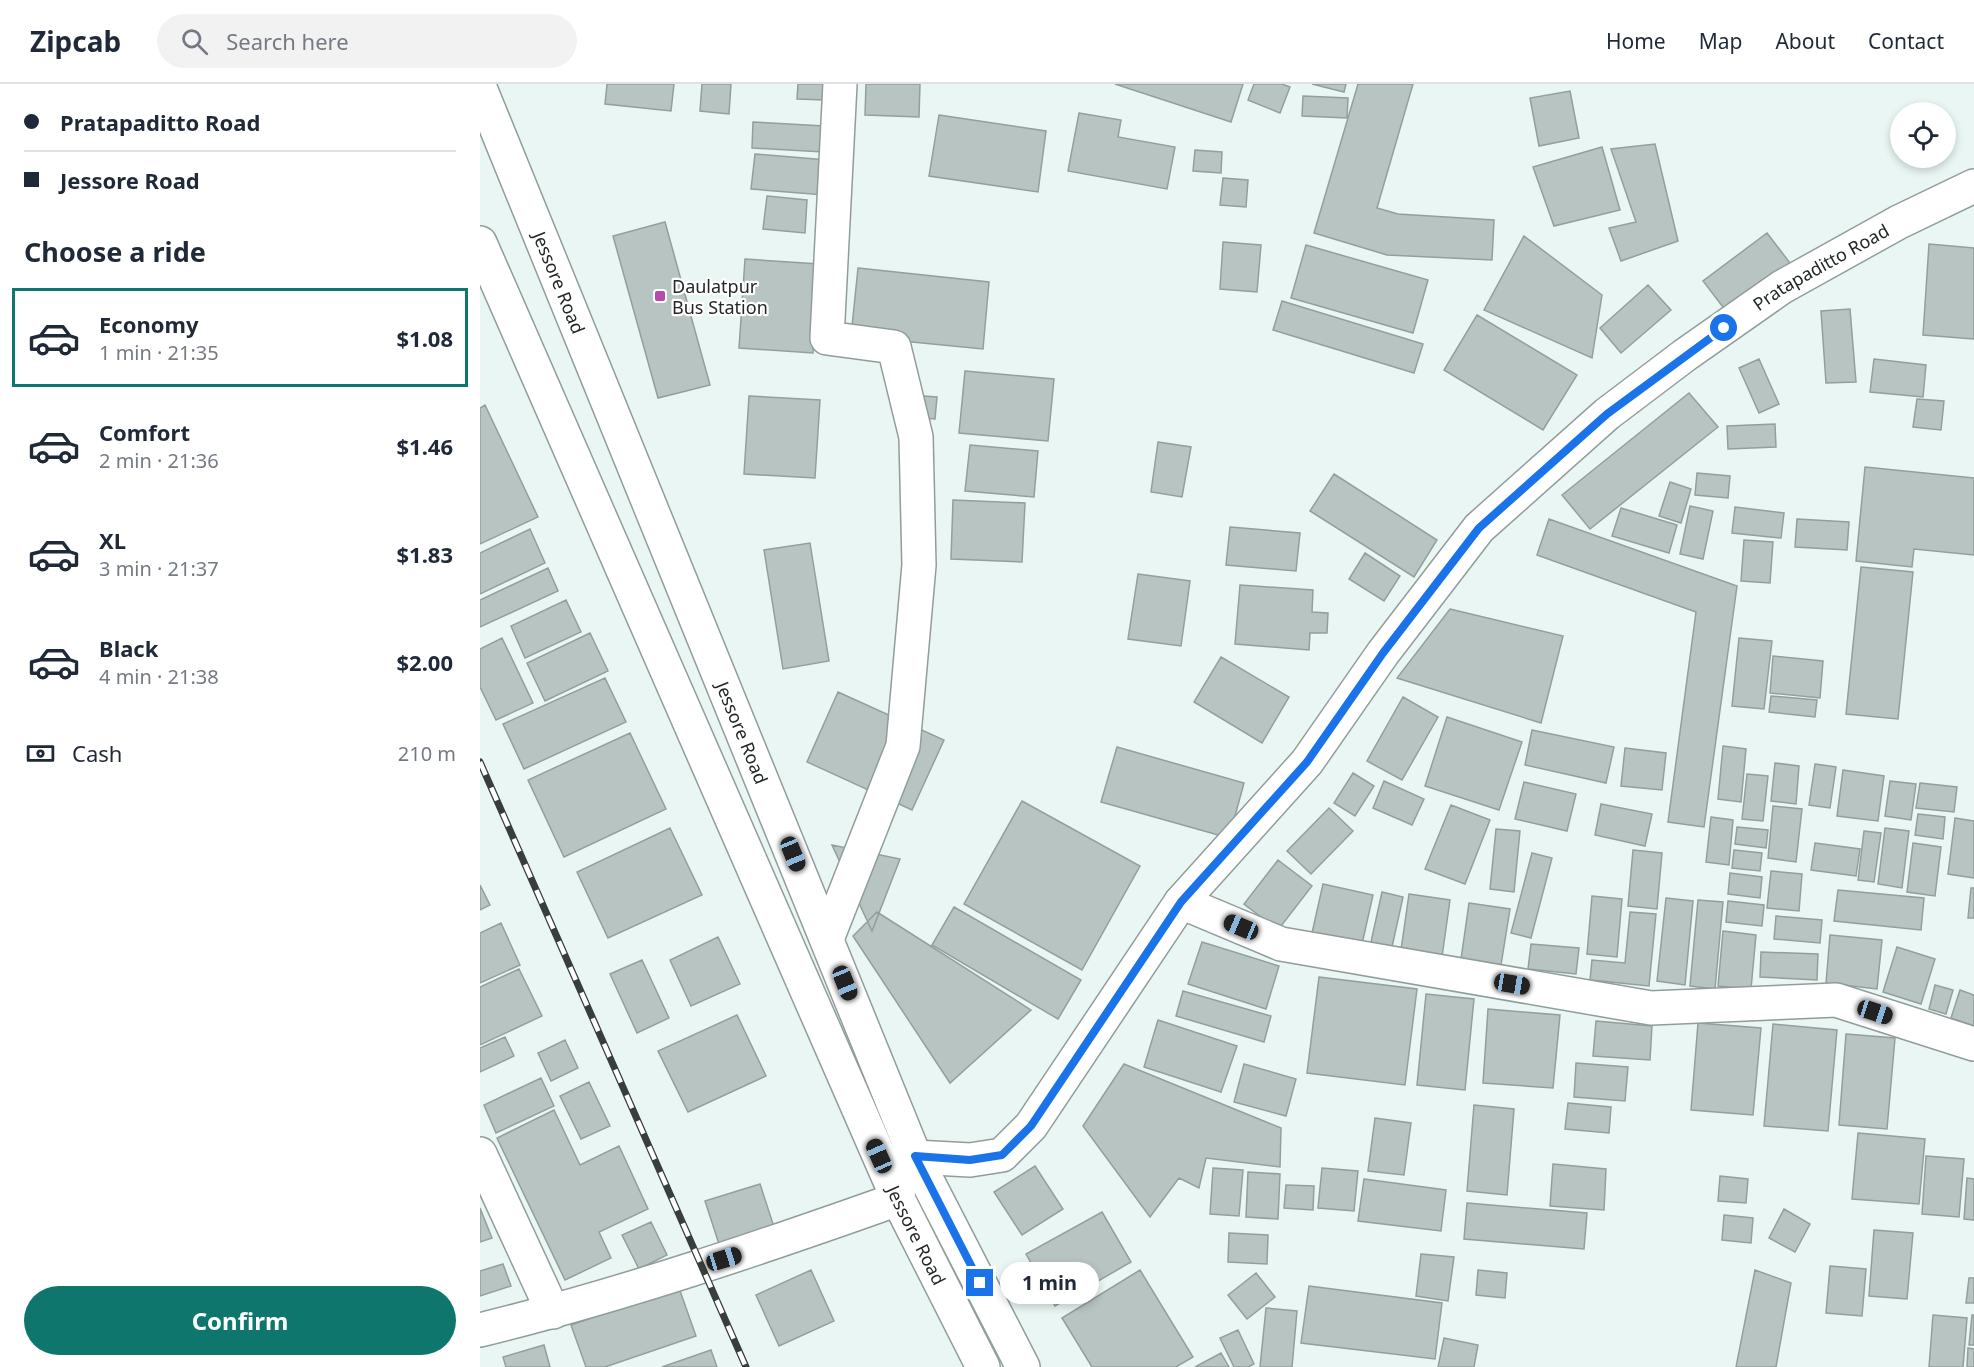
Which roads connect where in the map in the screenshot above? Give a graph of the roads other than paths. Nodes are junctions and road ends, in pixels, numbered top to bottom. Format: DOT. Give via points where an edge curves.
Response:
graph roads {
  1 [pos="840,84"];
  2 [pos="480,88"];
  3 [pos="1974,186"];
  4 [pos="480,243"];
  5 [pos="1181,902"];
  6 [pos="827,939"];
  7 [pos="1974,1044"];
  8 [pos="480,1154"];
  9 [pos="915,1156"];
  10 [pos="898,1199"];
  11 [pos="553,1312"];
  12 [pos="480,1330"];
  13 [pos="983,1367"];
  14 [pos="1023,1367"];
  1 -- 6 [label="main road" via="827,338 894,347 916,436 919,565 903,746"];
  2 -- 6 [label="main road, Jessore Road"];
  3 -- 5 [label="main road, Pratapaditto Road" via="1899,222 1782,287 1607,414 1479,528 1383,653 1307,762"];
  4 -- 10 [label="main road, Jessore Road"];
  5 -- 7 [label="main road" via="1281,944 1651,1008 1836,1000"];
  5 -- 9 [label="main road, Pratapaditto Road" via="1031,1126 1002,1155 970,1160"];
  6 -- 9 [label="main road, Jessore Road"];
  8 -- 11 [label="main road"];
  9 -- 10 [label="main road" via="900,1164"];
  9 -- 14 [label="main road, Jessore Road"];
  10 -- 11 [label="main road" via="763,1247"];
  10 -- 13 [label="main road, Jessore Road"];
  11 -- 12 [label="main road"];
}
